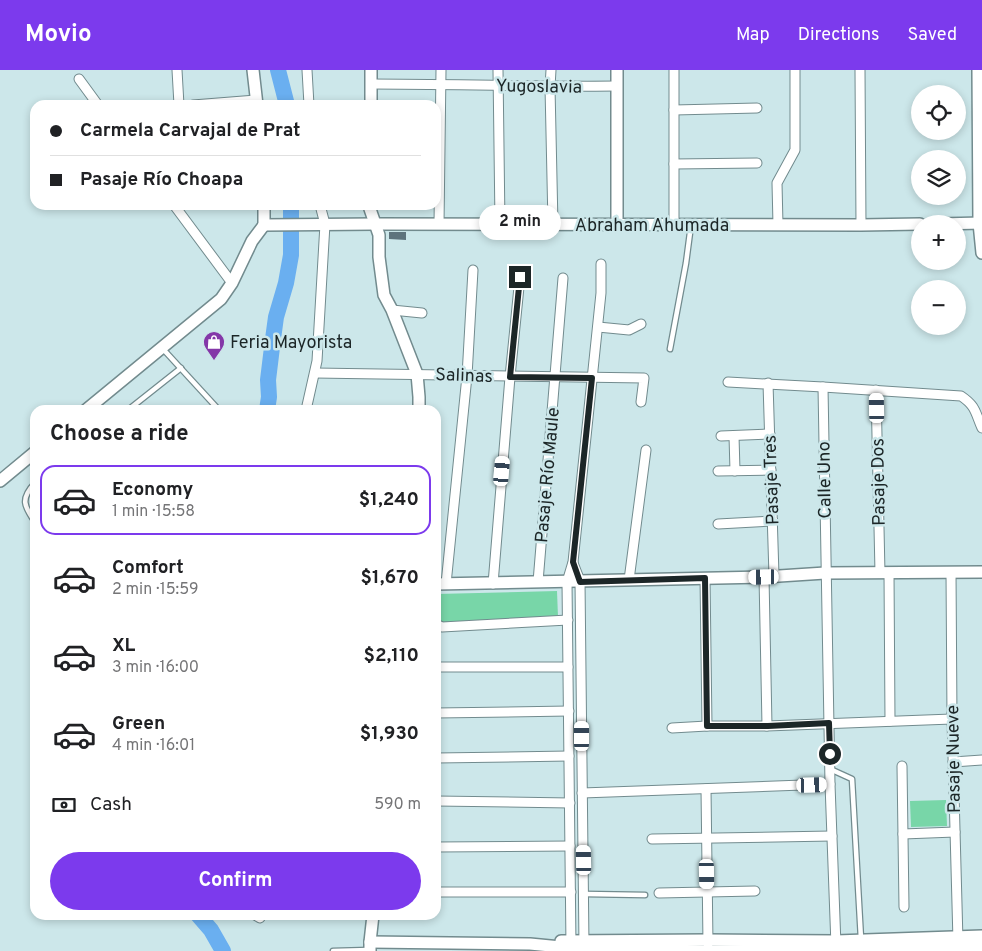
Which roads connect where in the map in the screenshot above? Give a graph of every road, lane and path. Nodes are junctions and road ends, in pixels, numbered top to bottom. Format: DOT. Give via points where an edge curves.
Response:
graph roads {
  1 [pos="177,70"];
  2 [pos="253,70"];
  3 [pos="307,70"];
  4 [pos="371,70"];
  5 [pos="441,70"];
  6 [pos="498,70"];
  7 [pos="551,70"];
  8 [pos="617,70"];
  9 [pos="674,70"];
  10 [pos="795,70"];
  11 [pos="860,70"];
  12 [pos="978,70"];
  13 [pos="78,79"];
  14 [pos="372,84"];
  15 [pos="441,84"];
  16 [pos="498,85"];
  17 [pos="617,86"];
  18 [pos="550,87"];
  19 [pos="94,100"];
  20 [pos="179,100"];
  21 [pos="257,100"];
  22 [pos="309,100"];
  23 [pos="371,100"];
  24 [pos="441,100"];
  25 [pos="756,108"];
  26 [pos="674,110"];
  27 [pos="757,163"];
  28 [pos="674,164"];
  29 [pos="178,210"];
  30 [pos="266,210"];
  31 [pos="321,210"];
  32 [pos="370,210"];
  33 [pos="439,210"];
  34 [pos="966,223"];
  35 [pos="980,223"];
  36 [pos="325,224"];
  37 [pos="375,224"];
  38 [pos="439,224"];
  39 [pos="500,224"];
  40 [pos="553,224"];
  41 [pos="911,224"];
  42 [pos="270,225"];
  43 [pos="617,225"];
  44 [pos="674,225"];
  45 [pos="692,225"];
  46 [pos="778,225"];
  47 [pos="861,225"];
  48 [pos="982,253"];
  49 [pos="601,264"];
  50 [pos="473,270"];
  51 [pos="520,277"];
  52 [pos="564,278"];
  53 [pos="232,283"];
  54 [pos="392,310"];
  55 [pos="422,313"];
  56 [pos="641,324"];
  57 [pos="598,327"];
  58 [pos="162,348"];
  59 [pos="670,349"];
  60 [pos="181,368"];
  61 [pos="314,373"];
  62 [pos="416,374"];
  63 [pos="467,376"];
  64 [pos="510,377"];
  65 [pos="556,378"];
  66 [pos="592,378"];
  67 [pos="728,382"];
  68 [pos="768,383"];
  69 [pos="823,387"];
  70 [pos="876,390"];
  71 [pos="641,402"];
  72 [pos="92,405"];
  73 [pos="134,405"];
  74 [pos="214,405"];
  75 [pos="307,405"];
  76 [pos="419,405"];
  77 [pos="982,428"];
  78 [pos="770,434"];
  79 [pos="721,436"];
  80 [pos="734,436"];
  81 [pos="646,450"];
  82 [pos="30,456"];
  83 [pos="771,470"];
  84 [pos="718,471"];
  85 [pos="735,471"];
  86 [pos="0,481"];
  87 [pos="30,489"];
  88 [pos="30,515"];
  89 [pos="773,521"];
  90 [pos="718,524"];
  91 [pos="573,562"];
  92 [pos="951,572"];
  93 [pos="982,572"];
  94 [pos="884,573"];
  95 [pos="826,574"];
  96 [pos="769,577"];
  97 [pos="705,578"];
  98 [pos="629,580"];
  99 [pos="538,582"];
  100 [pos="567,582"];
  101 [pos="580,582"];
  102 [pos="441,584"];
  103 [pos="493,584"];
  104 [pos="568,620"];
  105 [pos="441,626"];
  106 [pos="441,667"];
  107 [pos="568,667"];
  108 [pos="569,711"];
  109 [pos="441,714"];
  110 [pos="952,719"];
  111 [pos="890,722"];
  112 [pos="829,723"];
  113 [pos="707,726"];
  114 [pos="768,726"];
  115 [pos="672,728"];
  116 [pos="569,756"];
  117 [pos="441,758"];
  118 [pos="982,760"];
  119 [pos="953,762"];
  120 [pos="902,766"];
  121 [pos="830,769"];
  122 [pos="830,784"];
  123 [pos="706,790"];
  124 [pos="582,793"];
  125 [pos="441,801"];
  126 [pos="570,803"];
  127 [pos="955,832"];
  128 [pos="903,834"];
  129 [pos="832,836"];
  130 [pos="706,838"];
  131 [pos="652,839"];
  132 [pos="570,846"];
  133 [pos="441,847"];
  134 [pos="755,891"];
  135 [pos="441,892"];
  136 [pos="571,892"];
  137 [pos="707,892"];
  138 [pos="659,893"];
  139 [pos="584,894"];
  140 [pos="645,895"];
  141 [pos="904,907"];
  142 [pos="373,920"];
  143 [pos="861,940"];
  144 [pos="958,942"];
  145 [pos="571,944"];
  146 [pos="584,944"];
  147 [pos="708,945"];
  148 [pos="980,945"];
  149 [pos="370,947"];
  150 [pos="523,947"];
  151 [pos="836,947"];
  152 [pos="932,949"];
  153 [pos="691,950"];
  154 [pos="883,950"];
  155 [pos="333,951"];
  156 [pos="738,951"];
  157 [pos="786,951"];
  1 -- 20 [label="street"];
  2 -- 21 [label="street"];
  3 -- 22 [label="street"];
  4 -- 14 [label="street"];
  5 -- 15 [label="street"];
  6 -- 16 [label="street"];
  7 -- 18 [label="street"];
  8 -- 17 [label="street"];
  9 -- 26 [label="street"];
  10 -- 46 [label="street" via="795,150 777,183"];
  11 -- 47 [label="street"];
  12 -- 35 [label="street"];
  13 -- 19 [label="street"];
  14 -- 15 [label="street, Yugoslavia"];
  14 -- 23 [label="street"];
  15 -- 16 [label="street, Yugoslavia"];
  15 -- 24 [label="street"];
  16 -- 18 [label="street, Yugoslavia"];
  16 -- 39 [label="street"];
  17 -- 18 [label="street, Yugoslavia"];
  17 -- 43 [label="street"];
  18 -- 40 [label="street"];
  25 -- 26 [label="street"];
  26 -- 28 [label="street"];
  27 -- 28 [label="street"];
  28 -- 44 [label="street"];
  29 -- 53 [label="street"];
  30 -- 42 [label="street"];
  31 -- 36 [label="street"];
  32 -- 37 [label="street"];
  33 -- 38 [label="street"];
  34 -- 35 [label="street"];
  35 -- 48 [label="street"];
  36 -- 37 [label="street, Abraham Ahumada"];
  36 -- 42 [label="street, Abraham Ahumada"];
  36 -- 61 [label="street"];
  37 -- 38 [label="street, Abraham Ahumada"];
  37 -- 54 [label="street" via="379,235 384,295"];
  38 -- 39 [label="street, Abraham Ahumada"];
  39 -- 40 [label="street, Abraham Ahumada"];
  40 -- 43 [label="street, Abraham Ahumada"];
  41 -- 47 [label="street, Abraham Ahumada"];
  42 -- 53 [label="street" via="252,241"];
  43 -- 44 [label="street, Abraham Ahumada"];
  44 -- 45 [label="street, Abraham Ahumada"];
  45 -- 46 [label="street, Abraham Ahumada"];
  45 -- 59 [label="lane"];
  46 -- 47 [label="street, Abraham Ahumada"];
  49 -- 57 [label="street"];
  50 -- 63 [label="street"];
  51 -- 64 [label="street"];
  52 -- 65 [label="street, Pasaje Río Maule"];
  53 -- 58 [label="street" via="221,300"];
  54 -- 55 [label="street"];
  54 -- 62 [label="street"];
  56 -- 57 [label="street" via="629,330"];
  57 -- 66 [label="street"];
  58 -- 60 [label="lane"];
  58 -- 72 [label="street"];
  60 -- 73 [label="lane"];
  60 -- 74 [label="lane"];
  61 -- 62 [label="street, Salinas"];
  61 -- 75 [label="street"];
  62 -- 63 [label="street, Salinas"];
  62 -- 76 [label="street"];
  63 -- 64 [label="street, Salinas"];
  63 -- 102 [label="street"];
  64 -- 65 [label="street, Salinas"];
  64 -- 103 [label="street"];
  65 -- 66 [label="street, Salinas"];
  65 -- 99 [label="street, Pasaje Río Maule"];
  66 -- 71 [label="street, Salinas" via="644,378"];
  66 -- 91 [label="street"];
  67 -- 68 [label="street"];
  68 -- 69 [label="street"];
  68 -- 78 [label="street, Pasaje Tres"];
  69 -- 70 [label="street"];
  69 -- 95 [label="street, Calle Uno"];
  70 -- 77 [label="street" via="961,396 970,402"];
  70 -- 94 [label="street, Pasaje Dos"];
  78 -- 80 [label="street"];
  78 -- 83 [label="street, Pasaje Tres"];
  79 -- 80 [label="street"];
  80 -- 85 [label="street"];
  81 -- 98 [label="street"];
  82 -- 86 [label="street"];
  83 -- 85 [label="street"];
  83 -- 89 [label="street, Pasaje Tres"];
  84 -- 85 [label="street"];
  87 -- 88 [label="lane" via="24,502"];
  89 -- 90 [label="street"];
  89 -- 96 [label="street, Pasaje Tres"];
  91 -- 100 [label="street"];
  91 -- 101 [label="street"];
  92 -- 93 [label="street"];
  92 -- 94 [label="street"];
  92 -- 110 [label="street, Pasaje Nueve"];
  94 -- 95 [label="street"];
  94 -- 111 [label="street, Pasaje Dos"];
  95 -- 96 [label="street"];
  95 -- 112 [label="street, Calle Uno"];
  96 -- 97 [label="street"];
  96 -- 114 [label="street, Pasaje Tres"];
  97 -- 98 [label="street"];
  97 -- 113 [label="street"];
  98 -- 101 [label="street"];
  99 -- 100 [label="street"];
  99 -- 103 [label="street"];
  100 -- 101 [label="street"];
  100 -- 104 [label="street"];
  101 -- 124 [label="street"];
  102 -- 103 [label="street"];
  104 -- 105 [label="street"];
  104 -- 107 [label="street"];
  106 -- 107 [label="street"];
  107 -- 108 [label="street"];
  108 -- 109 [label="street"];
  108 -- 116 [label="street"];
  110 -- 111 [label="street"];
  110 -- 119 [label="street, Pasaje Nueve"];
  111 -- 112 [label="street"];
  112 -- 114 [label="street"];
  112 -- 121 [label="street, Calle Uno"];
  113 -- 114 [label="street"];
  113 -- 115 [label="street"];
  116 -- 117 [label="street"];
  116 -- 126 [label="street"];
  118 -- 119 [label="street"];
  119 -- 127 [label="street, Pasaje Nueve"];
  120 -- 128 [label="street"];
  121 -- 122 [label="street, Calle Uno"];
  121 -- 143 [label="lane" via="852,779"];
  122 -- 123 [label="street"];
  122 -- 129 [label="street, Calle Uno"];
  123 -- 124 [label="street"];
  123 -- 130 [label="street"];
  124 -- 139 [label="street"];
  125 -- 126 [label="street"];
  126 -- 132 [label="street"];
  127 -- 128 [label="street"];
  127 -- 144 [label="street, Pasaje Nueve"];
  128 -- 141 [label="street"];
  129 -- 130 [label="street"];
  129 -- 151 [label="street, Calle Uno"];
  130 -- 131 [label="street"];
  130 -- 137 [label="street"];
  132 -- 133 [label="street"];
  132 -- 136 [label="street"];
  134 -- 137 [label="street"];
  135 -- 136 [label="street"];
  136 -- 145 [label="street"];
  137 -- 138 [label="street"];
  137 -- 147 [label="street"];
  139 -- 140 [label="lane"];
  139 -- 146 [label="street"];
  142 -- 149 [label="street"];
  143 -- 144 [label="street"];
  143 -- 151 [label="street"];
  144 -- 148 [label="street"];
  144 -- 152 [label="street"];
  145 -- 146 [label="street"];
  145 -- 150 [label="street"];
  146 -- 147 [label="street"];
  146 -- 153 [label="street"];
  147 -- 151 [label="street"];
  147 -- 153 [label="street"];
  147 -- 156 [label="street"];
  149 -- 150 [label="street"];
  149 -- 155 [label="lane"];
  151 -- 154 [label="street"];
  151 -- 157 [label="street"];
  152 -- 154 [label="street"];
  156 -- 157 [label="street"];
}
